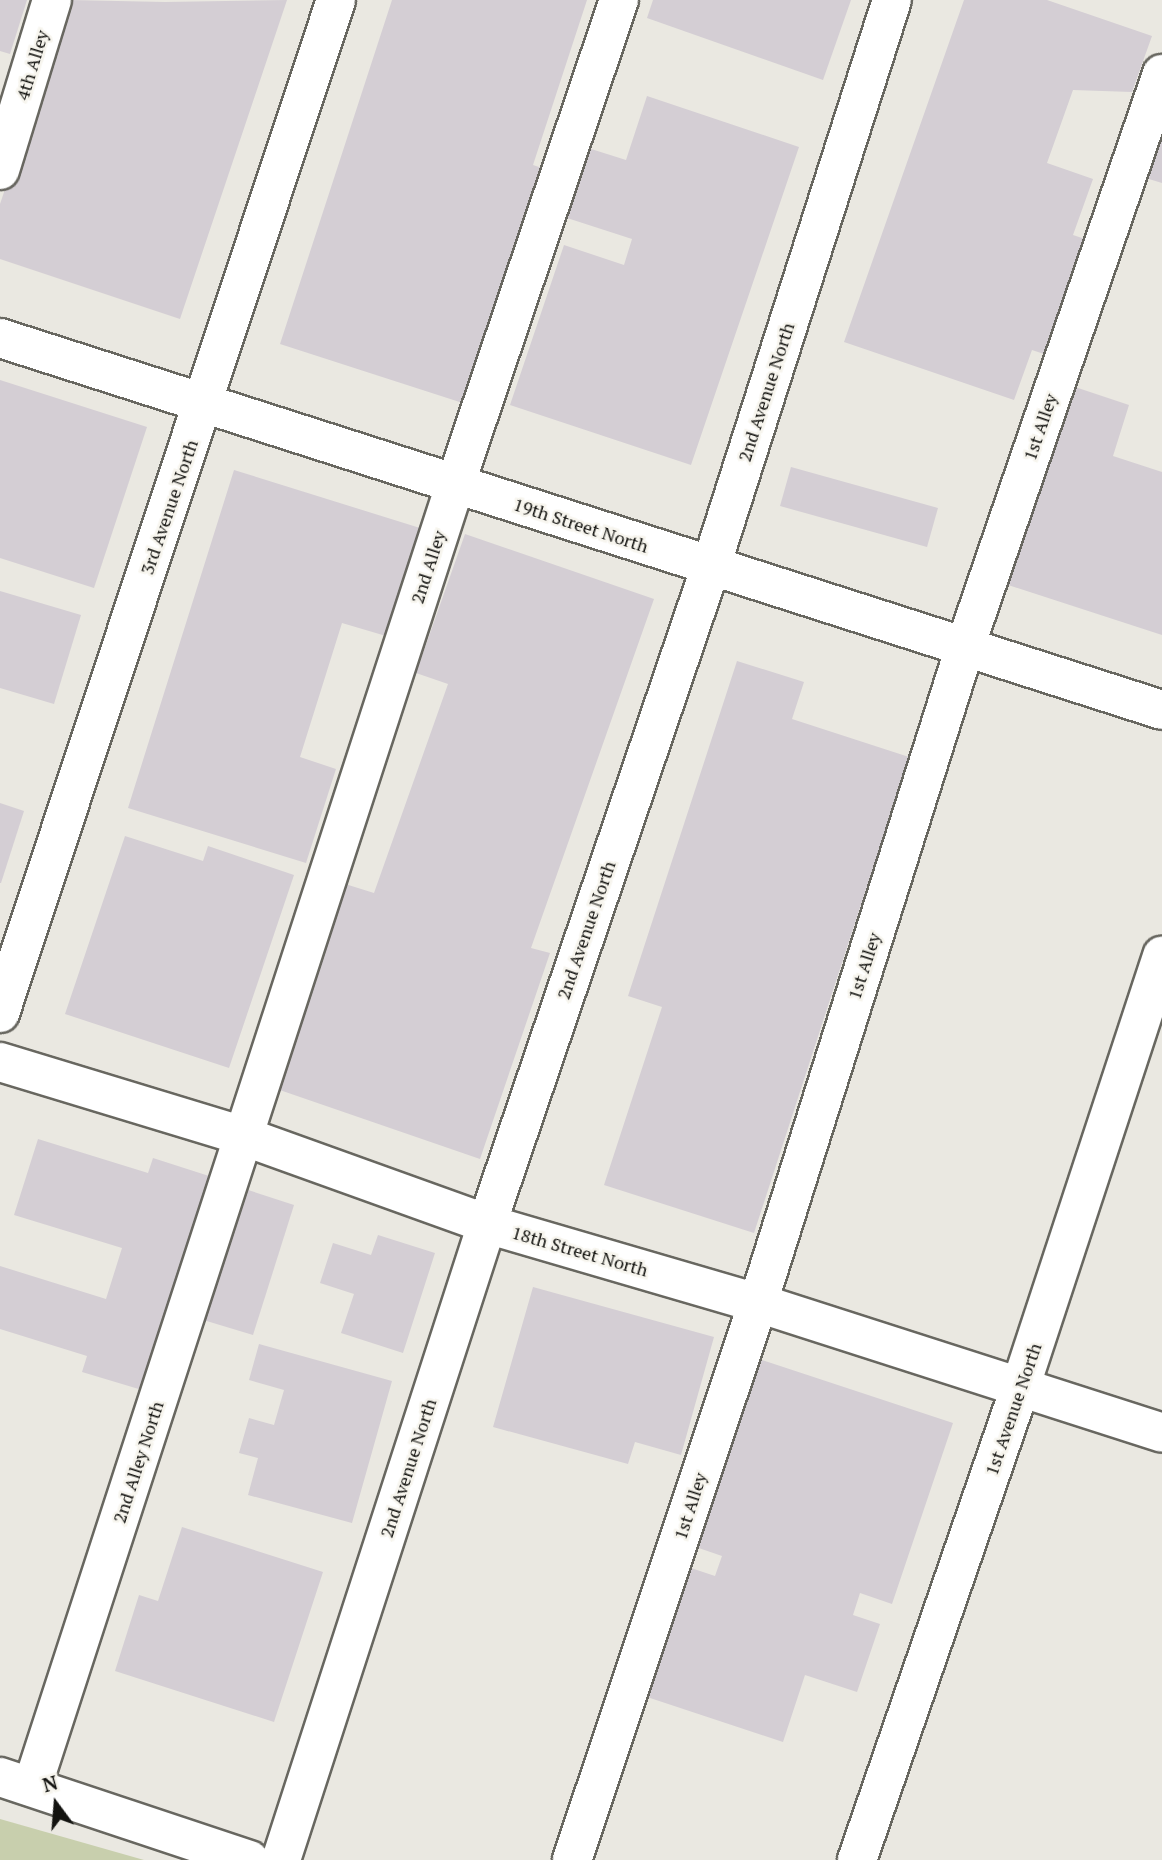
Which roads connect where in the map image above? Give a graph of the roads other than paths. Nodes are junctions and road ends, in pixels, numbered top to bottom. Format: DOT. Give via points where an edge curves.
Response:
graph roads {
  1 [pos="52,0"];
  2 [pos="336,0"];
  3 [pos="619,0"];
  4 [pos="892,0"];
  5 [pos="1162,74"];
  6 [pos="0,170"];
  7 [pos="0,338"];
  8 [pos="203,405"];
  9 [pos="455,485"];
  10 [pos="711,566"];
  11 [pos="965,647"];
  12 [pos="1162,710"];
  13 [pos="1162,956"];
  14 [pos="0,1013"];
  15 [pos="0,1062"];
  16 [pos="243,1136"];
  17 [pos="487,1224"];
  18 [pos="758,1303"];
  19 [pos="1021,1385"];
  20 [pos="1162,1433"];
  21 [pos="16,1782"];
  22 [pos="250,1860"];
  23 [pos="281,1860"];
  24 [pos="572,1860"];
  25 [pos="857,1860"];
  1 -- 6 [label="street, 4th Alley"];
  2 -- 8 [label="street, 3rd Avenue North"];
  3 -- 9 [label="street, 2nd Alley"];
  4 -- 10 [label="street, 2nd Avenue North"];
  5 -- 11 [label="street, 1st Alley"];
  7 -- 8 [label="street, 19th Street North"];
  8 -- 9 [label="street, 19th Street North"];
  8 -- 14 [label="street, 3rd Avenue North"];
  9 -- 10 [label="street, 19th Street North"];
  9 -- 16 [label="street, 2nd Alley"];
  10 -- 11 [label="street, 19th Street North"];
  10 -- 17 [label="street, 2nd Avenue North"];
  11 -- 12 [label="street, 19th Street North"];
  11 -- 18 [label="street, 1st Alley"];
  13 -- 19 [label="street, 1st Avenue North"];
  15 -- 16 [label="street, 18th Street North"];
  16 -- 17 [label="street, 18th Street North"];
  16 -- 21 [label="street, 2nd Alley North"];
  17 -- 18 [label="street, 18th Street North"];
  17 -- 23 [label="street, 2nd Avenue North"];
  18 -- 19 [label="street, 18th Street North"];
  18 -- 24 [label="street, 1st Alley"];
  19 -- 20 [label="street, 18th Street North"];
  19 -- 25 [label="street, 1st Avenue North"];
  21 -- 22 [label="street"];
}
